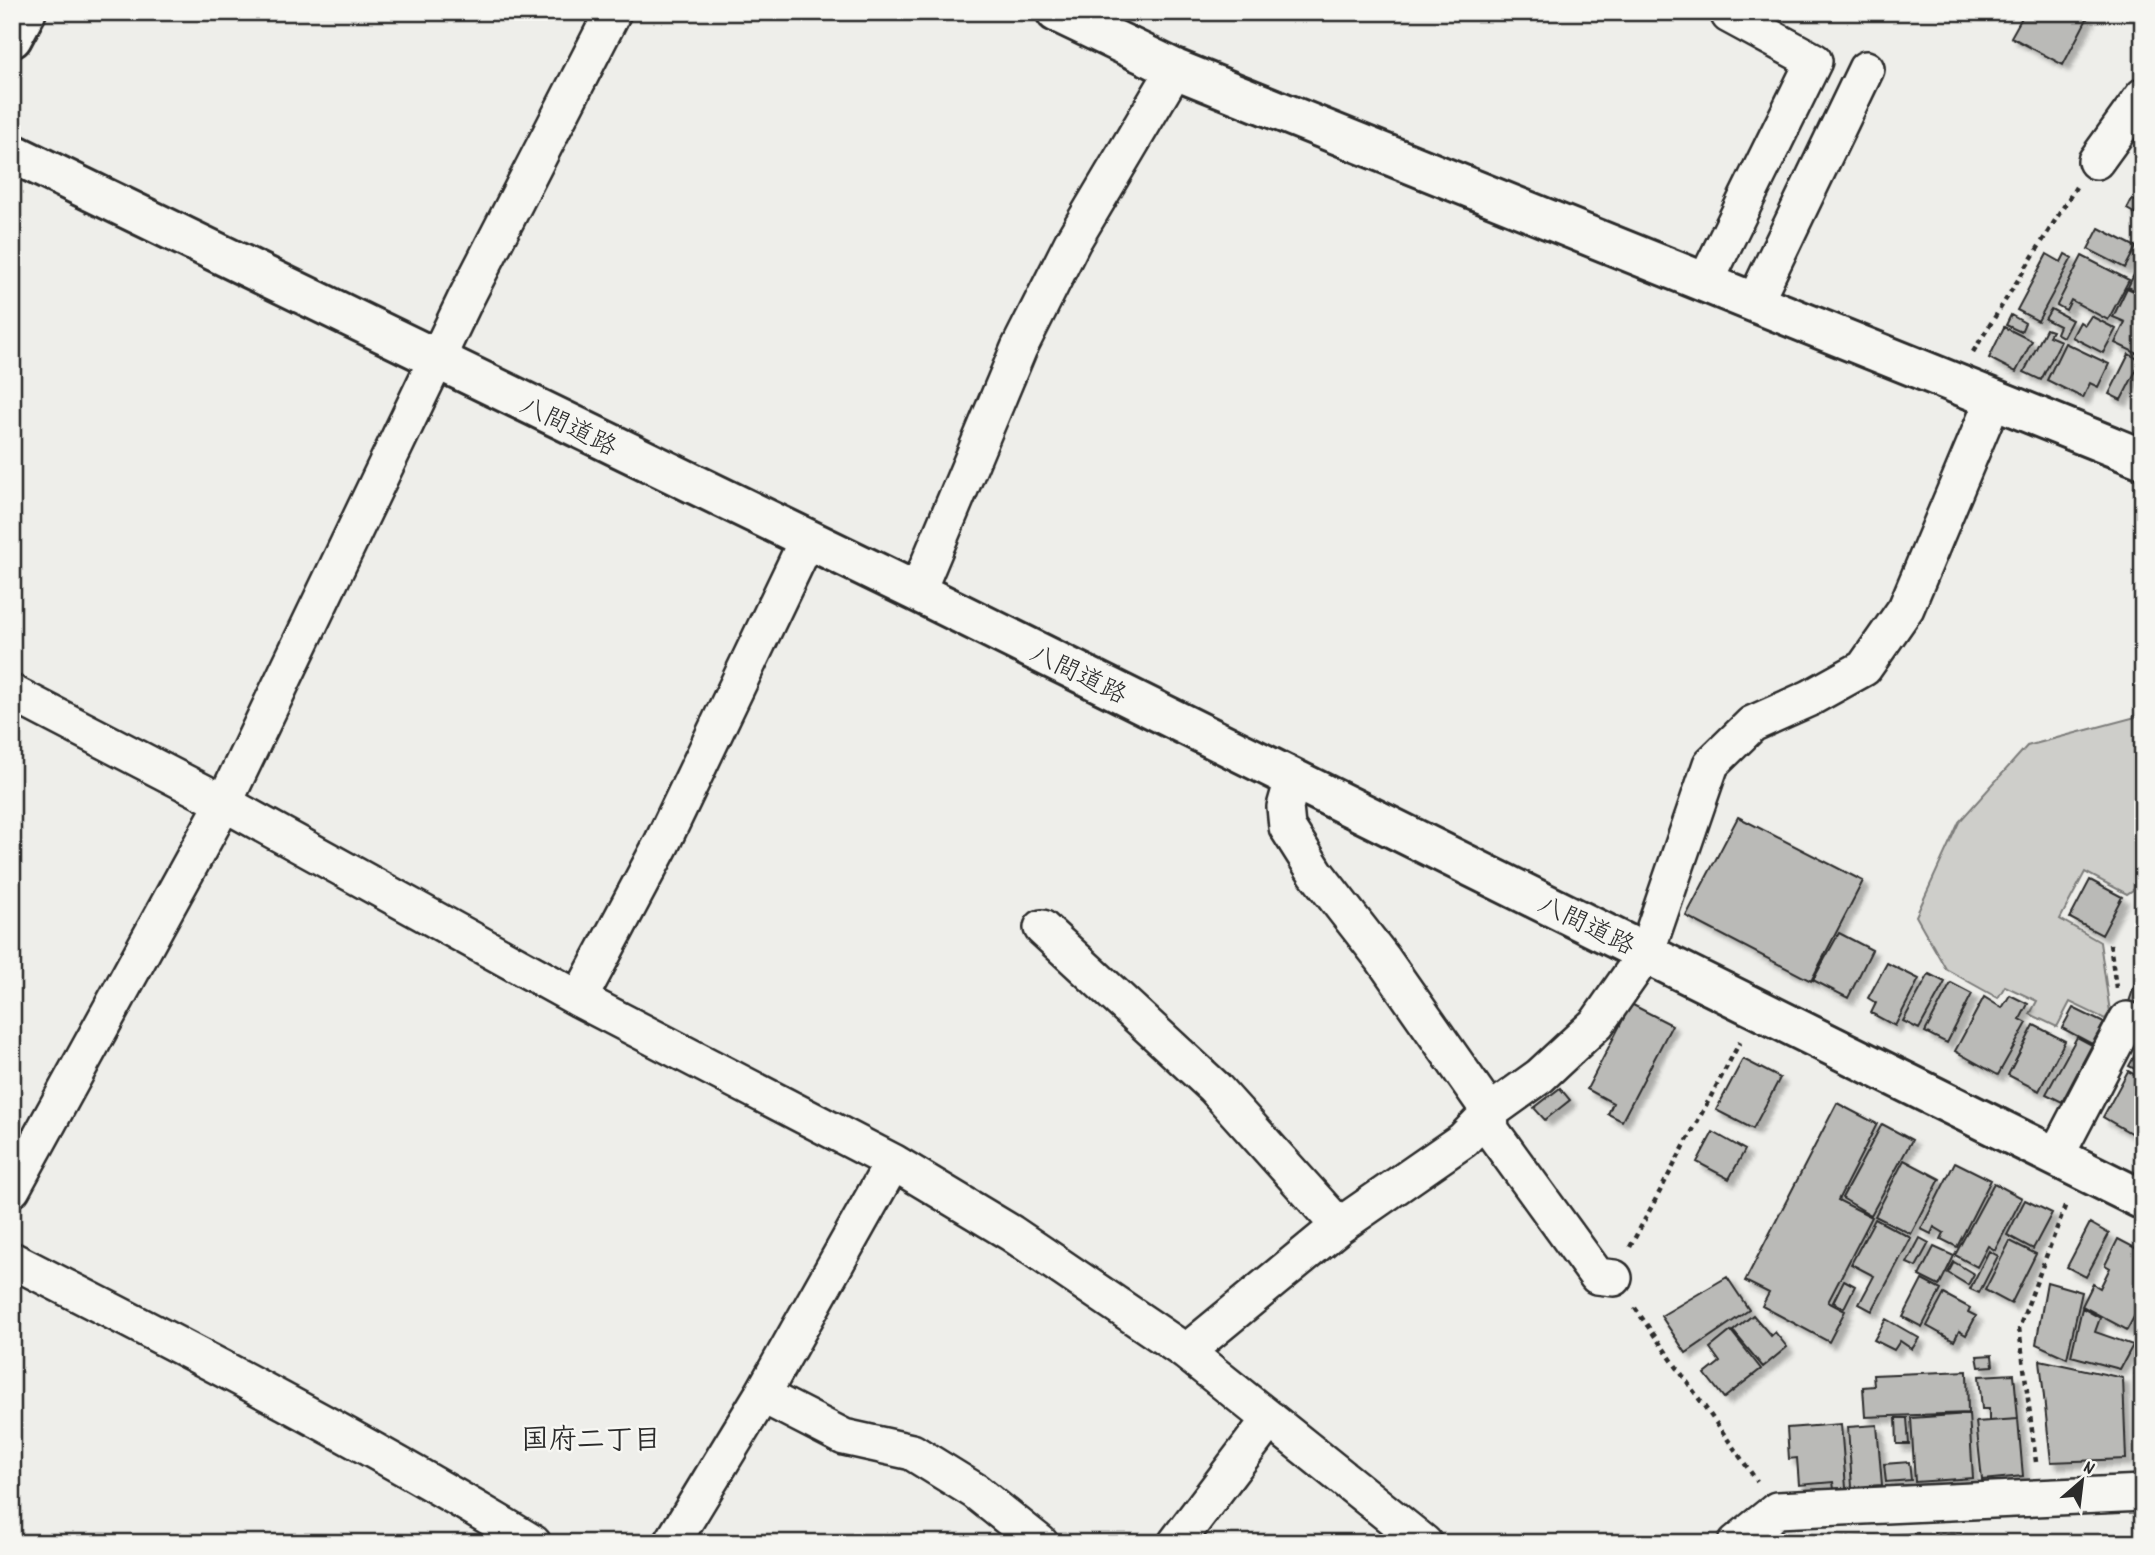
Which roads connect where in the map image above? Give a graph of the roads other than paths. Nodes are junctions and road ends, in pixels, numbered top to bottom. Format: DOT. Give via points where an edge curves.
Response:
graph roads {
  1 [pos="26,12"];
  2 [pos="613,12"];
  3 [pos="1730,12"];
  4 [pos="1058,13"];
  5 [pos="12,38"];
  6 [pos="1175,69"];
  7 [pos="1866,69"];
  8 [pos="2143,96"];
  9 [pos="12,153"];
  10 [pos="2096,161"];
  11 [pos="1705,284"];
  12 [pos="1754,303"];
  13 [pos="436,361"];
  14 [pos="1994,398"];
  15 [pos="2143,459"];
  16 [pos="807,540"];
  17 [pos="918,592"];
  18 [pos="12,693"];
  19 [pos="1293,779"];
  20 [pos="224,803"];
  21 [pos="1042,928"];
  22 [pos="1646,953"];
  23 [pos="579,999"];
  24 [pos="2143,1025"];
  25 [pos="1490,1112"];
  26 [pos="2056,1156"];
  27 [pos="893,1162"];
  28 [pos="12,1189"];
  29 [pos="2143,1200"];
  30 [pos="1339,1226"];
  31 [pos="12,1260"];
  32 [pos="1614,1278"];
  33 [pos="1186,1352"];
  34 [pos="762,1395"];
  35 [pos="1270,1419"];
  36 [pos="2143,1493"];
  37 [pos="533,1543"];
  38 [pos="672,1543"];
  39 [pos="1040,1543"];
  40 [pos="1176,1543"];
  41 [pos="1424,1543"];
  42 [pos="1736,1543"];
  1 -- 5 [label="main road"];
  2 -- 13 [label="street"];
  3 -- 11 [label="street" via="1814,61"];
  4 -- 6 [label="main road"];
  6 -- 11 [label="main road"];
  6 -- 17 [label="street" via="1073,241 1019,348"];
  7 -- 12 [label="street"];
  8 -- 10 [label="street"];
  9 -- 13 [label="main road, 八間道路"];
  11 -- 12 [label="main road"];
  12 -- 14 [label="main road"];
  13 -- 16 [label="main road, 八間道路"];
  13 -- 20 [label="street"];
  14 -- 15 [label="main road"];
  14 -- 22 [label="street" via="1906,608 1864,668 1752,724 1711,764"];
  16 -- 17 [label="main road, 八間道路"];
  16 -- 23 [label="street" via="662,843"];
  17 -- 19 [label="main road, 八間道路"];
  18 -- 20 [label="street"];
  19 -- 22 [label="main road, 八間道路"];
  19 -- 25 [label="street" via="1285,807 1286,827"];
  20 -- 23 [label="street"];
  20 -- 28 [label="street"];
  21 -- 30 [label="street" via="1213,1087"];
  22 -- 25 [label="street" via="1597,1023 1540,1076"];
  22 -- 26 [label="main road, 八間道路"];
  23 -- 27 [label="street"];
  24 -- 26 [label="street" via="2127,1020"];
  25 -- 30 [label="street" via="1463,1140"];
  25 -- 32 [label="street" via="1491,1130 1597,1276"];
  26 -- 29 [label="main road, 八間道路"];
  27 -- 33 [label="street" via="1012,1233"];
  27 -- 34 [label="street"];
  30 -- 33 [label="street"];
  31 -- 37 [label="street" via="267,1390"];
  33 -- 35 [label="street"];
  34 -- 38 [label="street"];
  34 -- 39 [label="street" via="844,1437 912,1452 975,1491"];
  35 -- 40 [label="street"];
  35 -- 41 [label="street"];
  36 -- 42 [label="street" via="1777,1510"];
}
